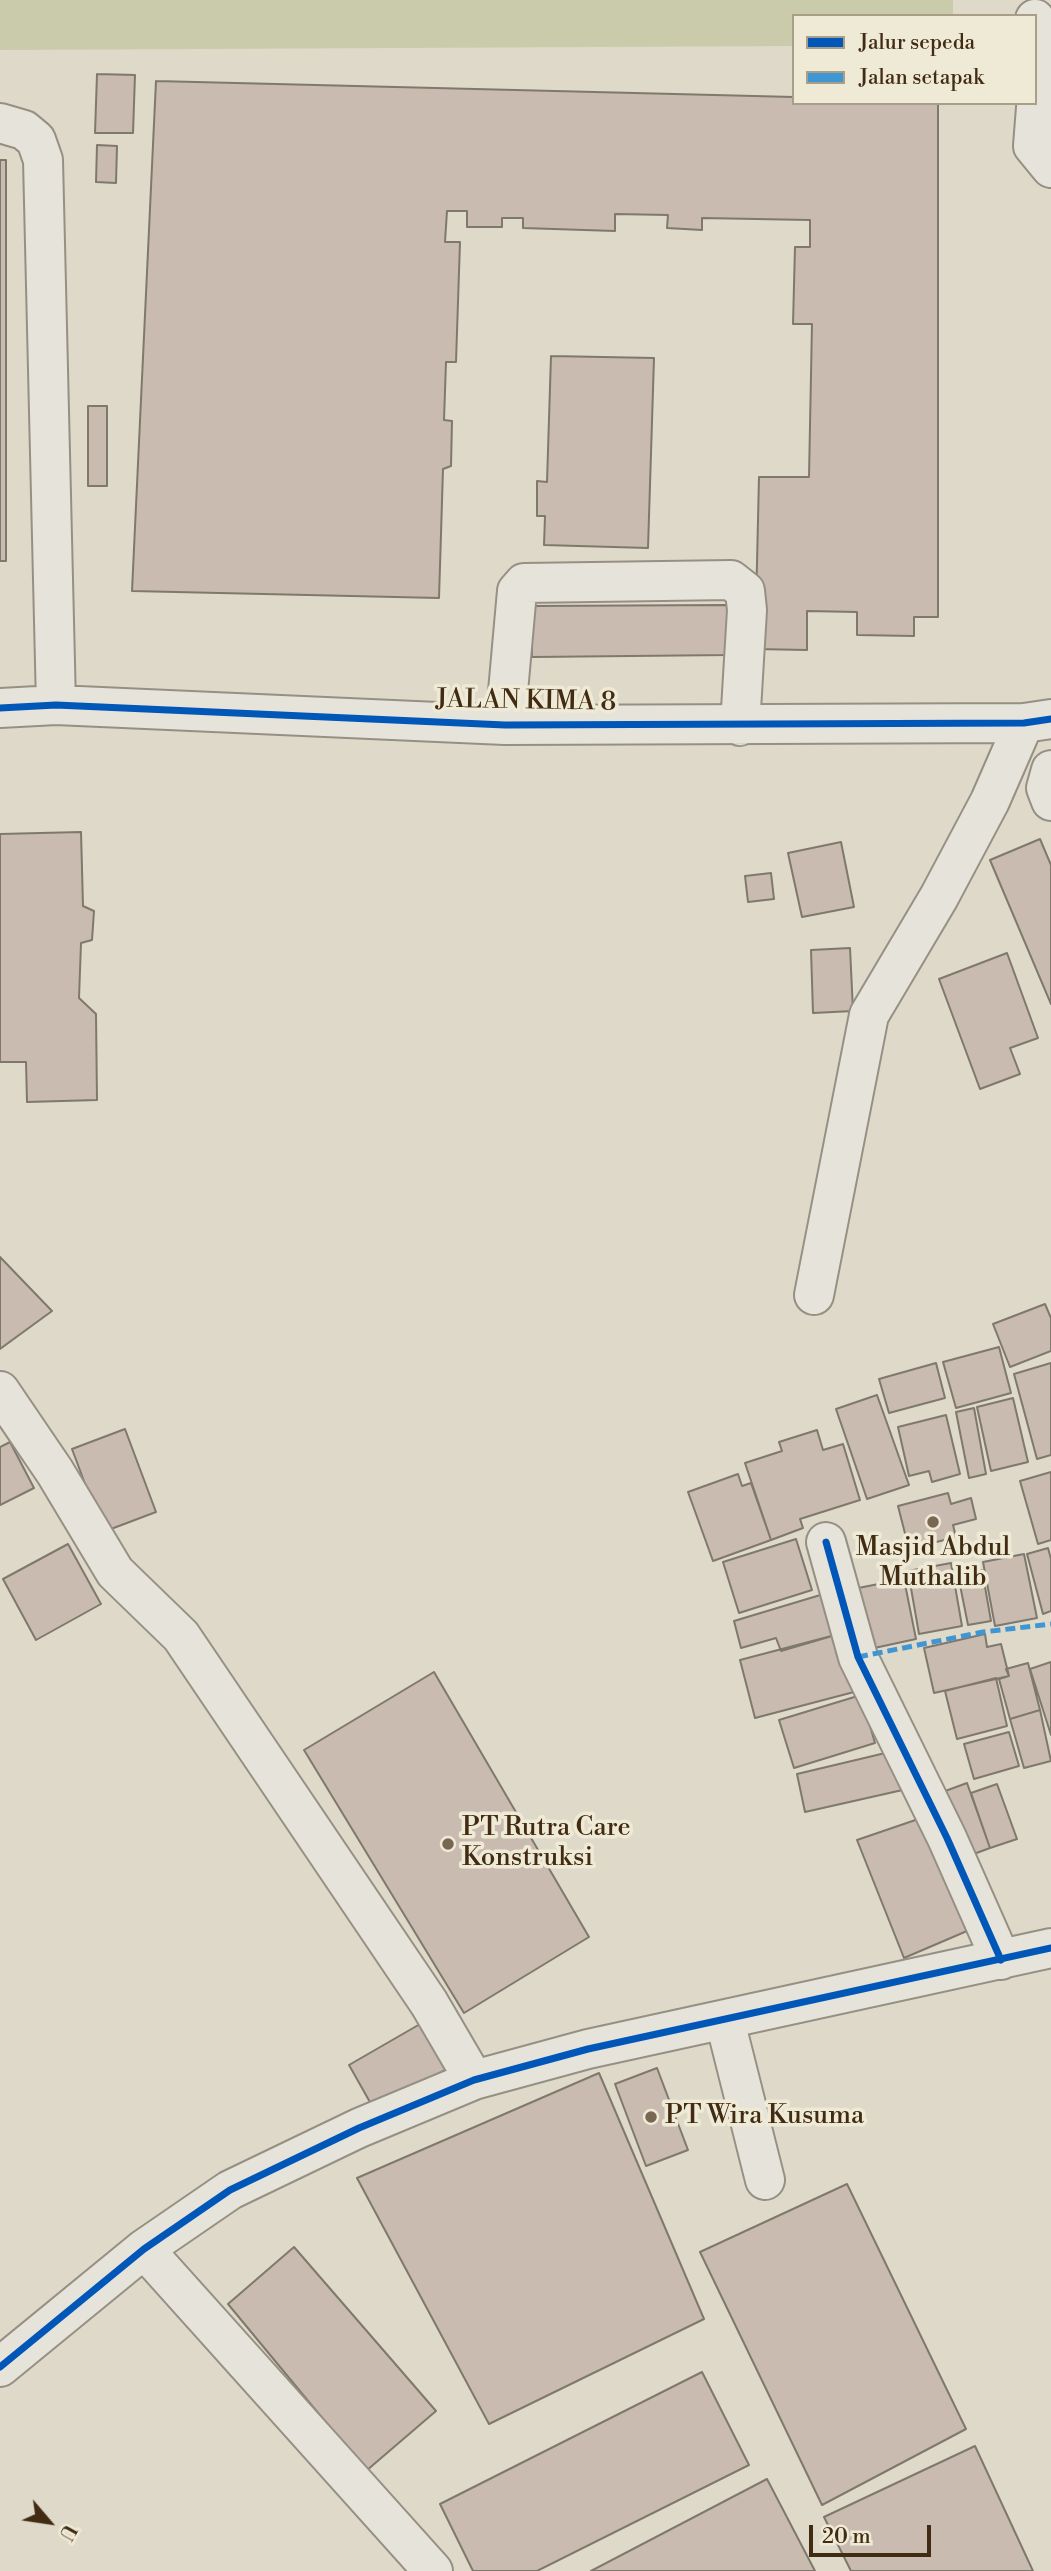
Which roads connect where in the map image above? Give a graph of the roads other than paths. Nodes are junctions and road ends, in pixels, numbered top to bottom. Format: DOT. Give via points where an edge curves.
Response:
graph roads {
  1 [pos="1037,30"];
  2 [pos="1045,82"];
  3 [pos="0,123"];
  4 [pos="1051,168"];
  5 [pos="56,705"];
  6 [pos="0,708"];
  7 [pos="1038,721"];
  8 [pos="505,725"];
  9 [pos="740,726"];
  10 [pos="1051,770"];
  11 [pos="1051,801"];
  12 [pos="814,1295"];
  13 [pos="0,1391"];
  14 [pos="826,1542"];
  15 [pos="1051,1948"];
  16 [pos="1001,1960"];
  17 [pos="725,2021"];
  18 [pos="474,2080"];
  19 [pos="765,2180"];
  20 [pos="144,2249"];
  21 [pos="0,2367"];
  22 [pos="433,2571"];
  1 -- 2 [label="street"];
  2 -- 4 [label="street" via="1033,146"];
  3 -- 5 [label="street" via="24,130 36,140 44,160"];
  5 -- 6 [label="street, JALAN KIMA 8"];
  5 -- 8 [label="street, JALAN KIMA 8"];
  7 -- 9 [label="street, JALAN KIMA 8"];
  7 -- 12 [label="street" via="869,1014"];
  8 -- 9 [label="street, JALAN KIMA 8"];
  8 -- 9 [label="street" via="517,591 524,583 731,580 746,592"];
  10 -- 11 [label="street" via="1046,788"];
  13 -- 18 [label="street" via="115,1573 189,1648 429,2003"];
  14 -- 16 [label="street" via="858,1657"];
  15 -- 16 [label="street"];
  16 -- 17 [label="street"];
  17 -- 18 [label="street" via="588,2049"];
  17 -- 19 [label="street"];
  18 -- 20 [label="street" via="359,2128 230,2190"];
  20 -- 21 [label="street"];
  20 -- 22 [label="street"];
}
